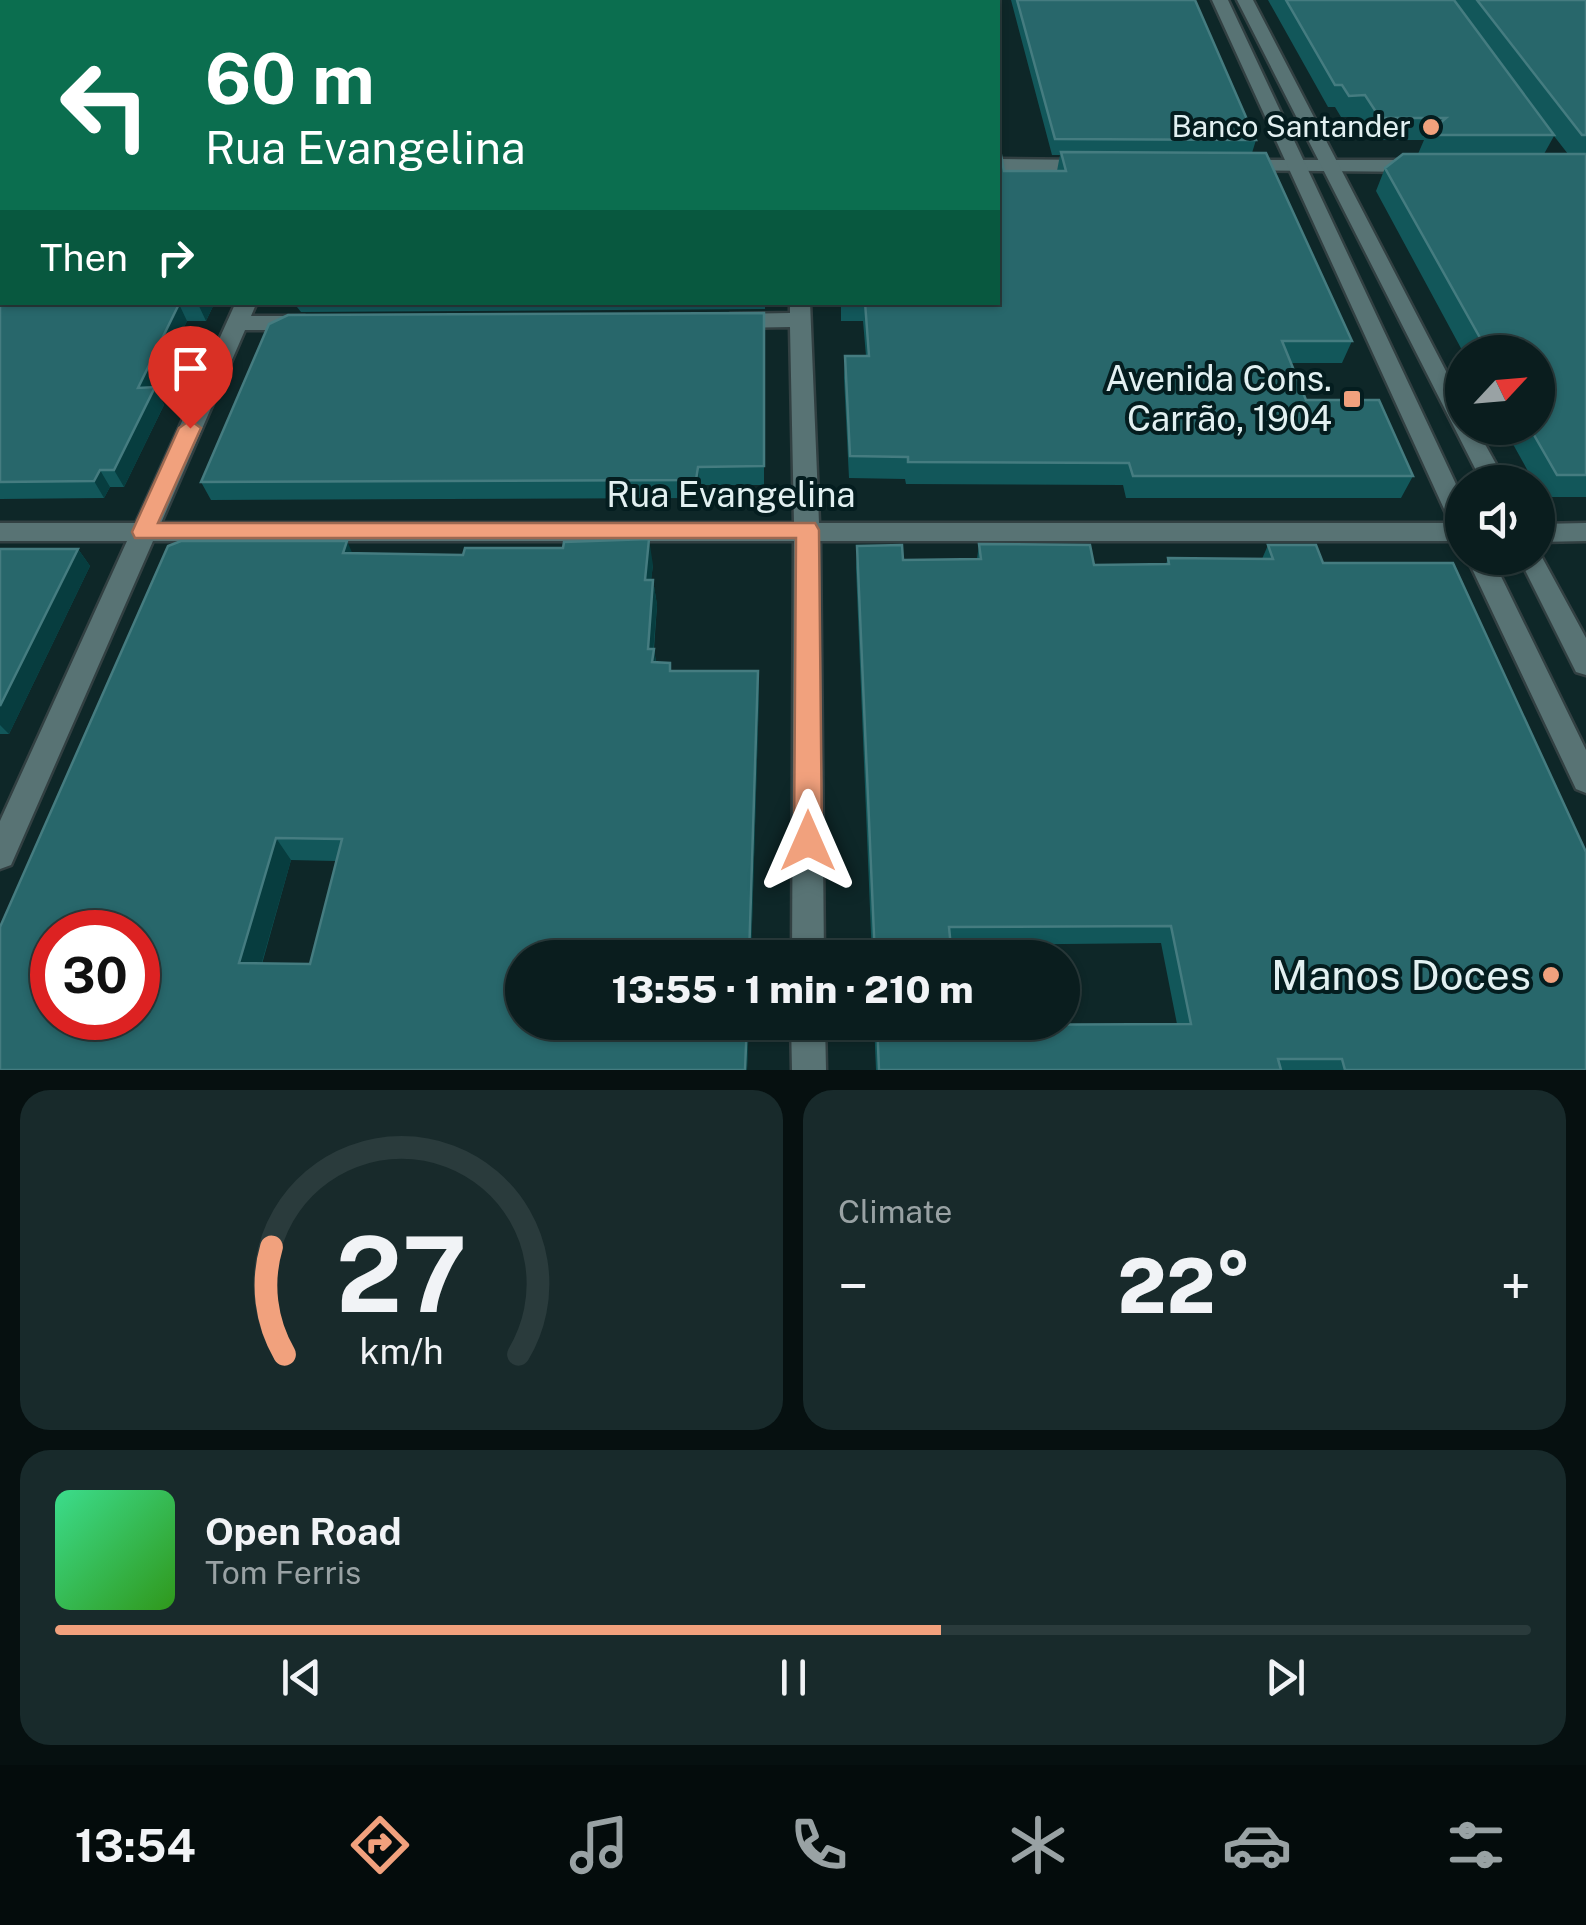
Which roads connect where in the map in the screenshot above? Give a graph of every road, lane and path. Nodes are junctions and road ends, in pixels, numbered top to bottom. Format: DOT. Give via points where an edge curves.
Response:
graph roads {
  1 [pos="1220,0"];
  2 [pos="1245,0"];
  3 [pos="1000,165"];
  4 [pos="1111,166"];
  5 [pos="1224,166"];
  6 [pos="1296,166"];
  7 [pos="1329,166"];
  8 [pos="1434,166"];
  9 [pos="800,312"];
  10 [pos="242,313"];
  11 [pos="703,321"];
  12 [pos="334,323"];
  13 [pos="1445,389"];
  14 [pos="1445,486"];
  15 [pos="807,530"];
  16 [pos="0,532"];
  17 [pos="143,532"];
  18 [pos="1445,532"];
  19 [pos="1586,532"];
  20 [pos="1555,533"];
  21 [pos="1488,575"];
  22 [pos="1541,575"];
  23 [pos="1586,664"];
  24 [pos="1586,780"];
  25 [pos="0,855"];
  26 [pos="808,940"];
  27 [pos="808,1040"];
  28 [pos="808,1070"];
  1 -- 6 [label="street"];
  2 -- 7 [label="street"];
  3 -- 4 [label="street"];
  5 -- 6 [label="street"];
  6 -- 7 [label="street"];
  6 -- 14 [label="street"];
  7 -- 8 [label="street"];
  7 -- 13 [label="street"];
  9 -- 11 [label="street"];
  9 -- 15 [label="street"];
  10 -- 12 [label="street"];
  10 -- 17 [label="street"];
  15 -- 17 [label="street, Rua Evangelina"];
  15 -- 18 [label="street, Rua Evangelina"];
  15 -- 26 [label="street"];
  16 -- 17 [label="street, Rua Evangelina"];
  17 -- 25 [label="street"];
  19 -- 20 [label="street"];
  21 -- 24 [label="street"];
  22 -- 23 [label="street"];
  27 -- 28 [label="street"];
}
